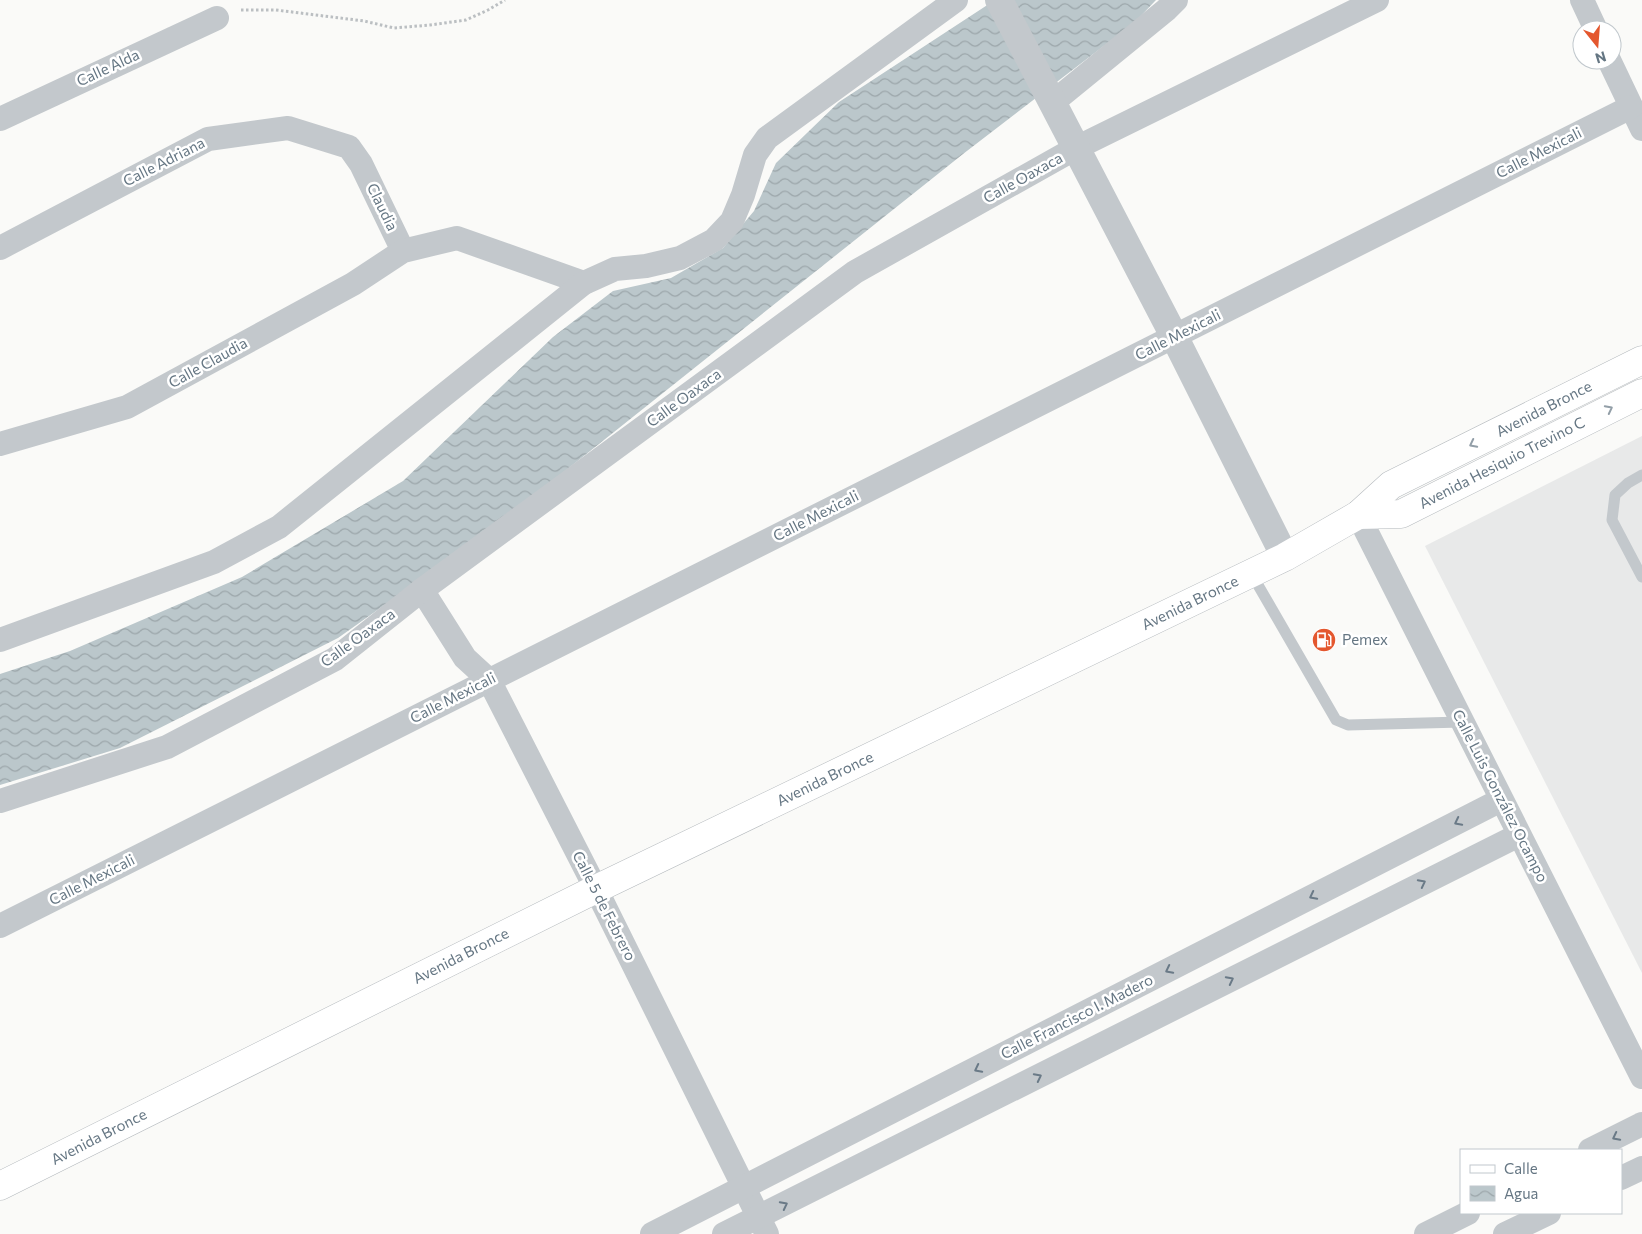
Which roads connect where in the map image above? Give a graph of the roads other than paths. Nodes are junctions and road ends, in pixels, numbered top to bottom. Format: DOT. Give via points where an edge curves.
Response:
graph roads {
  1 [pos="956,0"];
  2 [pos="999,0"];
  3 [pos="1176,0"];
  4 [pos="1377,0"];
  5 [pos="1582,0"];
  6 [pos="217,18"];
  7 [pos="1591,20"];
  8 [pos="1614,70"];
  9 [pos="1050,99"];
  10 [pos="1631,107"];
  11 [pos="0,119"];
  12 [pos="1642,129"];
  13 [pos="1076,148"];
  14 [pos="361,164"];
  15 [pos="0,248"];
  16 [pos="403,251"];
  17 [pos="584,282"];
  18 [pos="1174,336"];
  19 [pos="1642,360"];
  20 [pos="1642,393"];
  21 [pos="0,444"];
  22 [pos="1642,475"];
  23 [pos="1358,516"];
  24 [pos="1284,557"];
  25 [pos="1251,573"];
  26 [pos="1642,577"];
  27 [pos="422,590"];
  28 [pos="0,640"];
  29 [pos="489,680"];
  30 [pos="1462,722"];
  31 [pos="1501,800"];
  32 [pos="0,801"];
  33 [pos="1519,834"];
  34 [pos="1378,862"];
  35 [pos="596,889"];
  36 [pos="1396,897"];
  37 [pos="0,926"];
  38 [pos="1642,1077"];
  39 [pos="908,1105"];
  40 [pos="1642,1124"];
  41 [pos="924,1134"];
  42 [pos="1592,1149"];
  43 [pos="1642,1168"];
  44 [pos="1622,1178"];
  45 [pos="0,1186"];
  46 [pos="744,1188"];
  47 [pos="1466,1214"];
  48 [pos="1547,1214"];
  49 [pos="763,1226"];
  50 [pos="652,1234"];
  51 [pos="724,1234"];
  52 [pos="1426,1234"];
  53 [pos="1505,1234"];
  1 -- 17 [label="street" via="767,138 755,155 732,221 714,240 680,258 614,269"];
  2 -- 9 [label="street"];
  3 -- 9 [label="street"];
  4 -- 13 [label="street, Calle Oaxaca"];
  5 -- 7 [label="street"];
  6 -- 11 [label="street, Calle Alda"];
  8 -- 10 [label="street"];
  9 -- 13 [label="street"];
  10 -- 12 [label="street"];
  10 -- 18 [label="street, Calle Mexicali"];
  13 -- 18 [label="street"];
  13 -- 27 [label="street, Calle Oaxaca" via="855,272"];
  14 -- 15 [label="street, Calle Adriana" via="349,147 288,128 208,139"];
  14 -- 16 [label="street, Claudia"];
  16 -- 17 [label="street" via="457,238"];
  16 -- 21 [label="street, Calle Claudia" via="353,284 127,407"];
  17 -- 28 [label="street" via="280,527 214,562"];
  18 -- 24 [label="street"];
  18 -- 29 [label="street, Calle Mexicali"];
  19 -- 23 [label="main road, Avenida Bronce, one-way" via="1391,485"];
  23 -- 20 [label="main road, Avenida Hesiquio Trevino C, one-way" via="1401,514"];
  22 -- 26 [label="lane" via="1614,495 1612,520"];
  23 -- 24 [label="main road, Avenida Bronce"];
  23 -- 30 [label="street, Calle Luis González Ocampo"];
  24 -- 25 [label="main road, Avenida Bronce"];
  25 -- 30 [label="lane" via="1336,720 1348,725"];
  25 -- 35 [label="main road, Avenida Bronce"];
  27 -- 29 [label="street, Calle 5 de Febrero" via="465,658"];
  27 -- 32 [label="street, Calle Oaxaca" via="335,659 167,747"];
  29 -- 35 [label="street, Calle 5 de Febrero"];
  29 -- 37 [label="street, Calle Mexicali"];
  30 -- 31 [label="street, Calle Luis González Ocampo"];
  31 -- 33 [label="street, Calle Luis González Ocampo"];
  31 -- 34 [label="street, Calle Francisco I. Madero, one-way"];
  36 -- 33 [label="street, one-way"];
  33 -- 38 [label="street, Calle Luis González Ocampo"];
  34 -- 36 [label="street"];
  34 -- 39 [label="street, Calle Francisco I. Madero, one-way"];
  35 -- 45 [label="main road, Avenida Bronce"];
  35 -- 46 [label="street, Calle 5 de Febrero"];
  41 -- 36 [label="street, one-way"];
  39 -- 41 [label="street"];
  39 -- 46 [label="street, Calle Francisco I. Madero"];
  40 -- 42 [label="street, one-way"];
  49 -- 41 [label="street, one-way"];
  43 -- 44 [label="street"];
  46 -- 49 [label="street, Calle 5 de Febrero"];
  46 -- 50 [label="street, Calle Francisco I. Madero"];
  47 -- 52 [label="street"];
  48 -- 53 [label="street"];
  49 -- 51 [label="street"];
}
